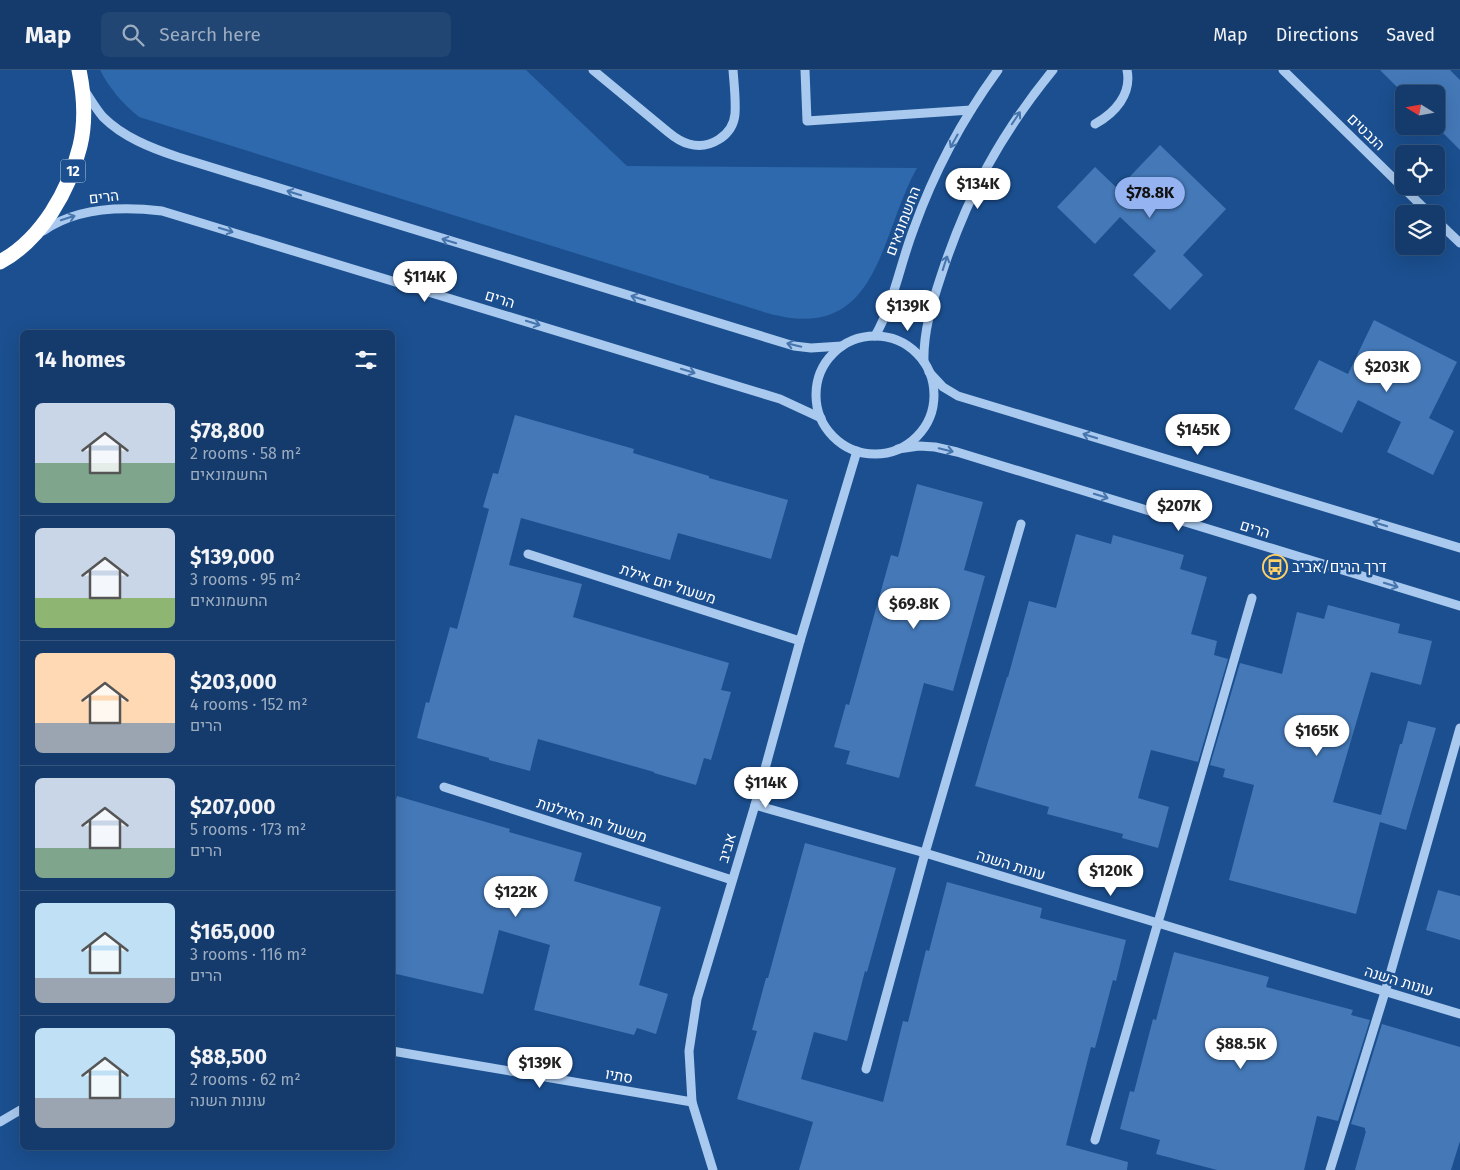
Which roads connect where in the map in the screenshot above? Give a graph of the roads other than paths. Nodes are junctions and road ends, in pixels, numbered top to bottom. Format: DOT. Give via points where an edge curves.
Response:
graph roads {
  1 [pos="79,70"];
  2 [pos="593,70"];
  3 [pos="733,70"];
  4 [pos="805,70"];
  5 [pos="998,70"];
  6 [pos="1053,70"];
  7 [pos="1127,70"];
  8 [pos="1283,70"];
  9 [pos="82,86"];
  10 [pos="970,110"];
  11 [pos="1095,124"];
  12 [pos="1421,205"];
  13 [pos="1445,229"];
  14 [pos="26,242"];
  15 [pos="1460,243"];
  16 [pos="0,262"];
  17 [pos="875,336"];
  18 [pos="842,346"];
  19 [pos="924,362"];
  20 [pos="929,372"];
  21 [pos="821,418"];
  22 [pos="898,449"];
  23 [pos="857,451"];
  24 [pos="1021,524"];
  25 [pos="1460,548"];
  26 [pos="528,554"];
  27 [pos="1252,598"];
  28 [pos="1460,606"];
  29 [pos="800,641"];
  30 [pos="1460,728"];
  31 [pos="444,788"];
  32 [pos="755,805"];
  33 [pos="925,853"];
  34 [pos="732,880"];
  35 [pos="1158,923"];
  36 [pos="1385,992"];
  37 [pos="1460,1014"];
  38 [pos="395,1052"];
  39 [pos="866,1069"];
  40 [pos="692,1102"];
  41 [pos="20,1110"];
  42 [pos="0,1122"];
  43 [pos="1095,1140"];
  44 [pos="713,1170"];
  45 [pos="1330,1170"];
  1 -- 9 [label="highway, 12"];
  2 -- 3 [label="street" via="668,132 684,142 699,146 724,136 733,122"];
  4 -- 10 [label="street" via="807,121"];
  5 -- 10 [label="street, החשמונאים"];
  19 -- 6 [label="street, one-way" via="928,323 964,212 1003,138"];
  7 -- 11 [label="street" via="1124,96 1112,113"];
  8 -- 12 [label="street, הנבטים"];
  9 -- 14 [label="highway, 12" via="81,144 72,172 45,222"];
  18 -- 9 [label="street, one-way" via="794,346 178,158 137,141 113,125 102,116"];
  10 -- 17 [label="street, החשמונאים, one-way" via="926,197 888,309"];
  13 -- 15 [label="street"];
  14 -- 16 [label="highway, 12"];
  14 -- 21 [label="street, הרים, one-way" via="53,224 88,212 130,208 162,211 780,399"];
  17 -- 18 [label="street" via="852,340"];
  17 -- 19 [label="street" via="908,346"];
  18 -- 21 [label="street" via="826,362 817,384 817,407"];
  19 -- 20 [label="street"];
  20 -- 22 [label="street" via="934,394 929,417 917,437"];
  25 -- 20 [label="street, one-way" via="958,396 943,387"];
  21 -- 23 [label="street" via="834,437"];
  22 -- 23 [label="street" via="875,454"];
  22 -- 28 [label="street, הרים, one-way" via="919,446 957,452"];
  23 -- 29 [label="street, אביב"];
  24 -- 33 [label="street"];
  26 -- 29 [label="street, משעול יום אילת"];
  27 -- 35 [label="street"];
  29 -- 32 [label="street, אביב"];
  30 -- 36 [label="street"];
  31 -- 34 [label="street, משעול חג האילנות"];
  32 -- 33 [label="street, עונות השנה"];
  32 -- 34 [label="street, אביב"];
  33 -- 35 [label="street, עונות השנה"];
  33 -- 39 [label="street"];
  34 -- 40 [label="street, אביב" via="697,999 689,1051"];
  35 -- 36 [label="street, עונות השנה"];
  35 -- 43 [label="street"];
  36 -- 37 [label="street, עונות השנה"];
  36 -- 45 [label="street"];
  38 -- 40 [label="street, סתיו"];
  40 -- 44 [label="street, אביב"];
  41 -- 42 [label="street"];
}
